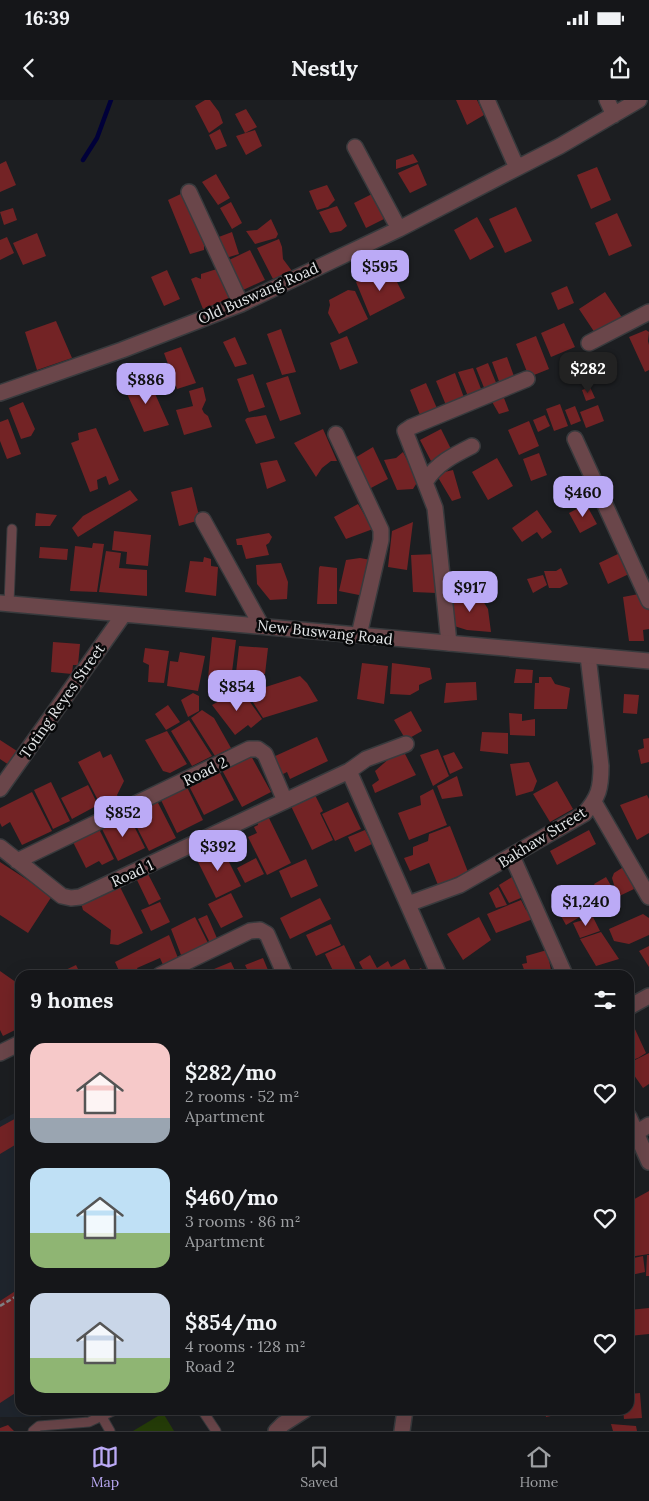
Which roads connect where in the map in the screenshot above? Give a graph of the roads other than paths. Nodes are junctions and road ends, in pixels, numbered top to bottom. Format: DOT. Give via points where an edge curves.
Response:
graph roads {
  1 [pos="487,100"];
  2 [pos="607,100"];
  3 [pos="639,100"];
  4 [pos="614,115"];
  5 [pos="355,147"];
  6 [pos="517,168"];
  7 [pos="189,192"];
  8 [pos="399,229"];
  9 [pos="241,304"];
  10 [pos="649,312"];
  11 [pos="589,343"];
  12 [pos="527,379"];
  13 [pos="0,393"];
  14 [pos="336,434"];
  15 [pos="575,439"];
  16 [pos="472,446"];
  17 [pos="426,481"];
  18 [pos="203,520"];
  19 [pos="12,529"];
  20 [pos="649,601"];
  21 [pos="4,603"];
  22 [pos="124,614"];
  23 [pos="261,625"];
  24 [pos="359,635"];
  25 [pos="450,644"];
  26 [pos="588,656"];
  27 [pos="649,661"];
  28 [pos="406,744"];
  29 [pos="349,772"];
  30 [pos="0,789"];
  31 [pos="285,801"];
  32 [pos="594,802"];
  33 [pos="0,847"];
  34 [pos="512,856"];
  35 [pos="17,861"];
  36 [pos="649,896"];
  37 [pos="408,904"];
  38 [pos="170,970"];
  39 [pos="283,970"];
  40 [pos="437,970"];
  41 [pos="563,970"];
  42 [pos="649,996"];
  43 [pos="634,1004"];
  44 [pos="15,1046"];
  45 [pos="0,1053"];
  46 [pos="649,1125"];
  47 [pos="634,1128"];
  48 [pos="636,1133"];
  49 [pos="649,1162"];
  50 [pos="106,1415"];
  51 [pos="205,1415"];
  52 [pos="297,1415"];
  53 [pos="404,1415"];
  54 [pos="102,1417"];
  55 [pos="33,1431"];
  56 [pos="110,1431"];
  57 [pos="216,1431"];
  58 [pos="276,1431"];
  59 [pos="402,1431"];
  1 -- 6 [label="street"];
  2 -- 4 [label="street"];
  3 -- 4 [label="street, Old Buswang Road"];
  4 -- 6 [label="street, Old Buswang Road"];
  5 -- 8 [label="street"];
  6 -- 8 [label="street, Old Buswang Road"];
  7 -- 9 [label="street"];
  8 -- 9 [label="street, Old Buswang Road"];
  9 -- 13 [label="street, Old Buswang Road"];
  10 -- 11 [label="street"];
  12 -- 17 [label="street" via="405,431"];
  14 -- 24 [label="street" via="381,530"];
  15 -- 20 [label="street"];
  16 -- 17 [label="street" via="432,471"];
  17 -- 25 [label="street" via="435,508"];
  18 -- 23 [label="street"];
  19 -- 21 [label="lane"];
  21 -- 22 [label="street, New Buswang Road"];
  22 -- 23 [label="street, New Buswang Road"];
  22 -- 30 [label="street, Toting Reyes Street"];
  23 -- 24 [label="street, New Buswang Road"];
  24 -- 25 [label="street, New Buswang Road"];
  25 -- 26 [label="street, New Buswang Road"];
  26 -- 27 [label="street, New Buswang Road"];
  26 -- 32 [label="street, Bakhaw Street" via="601,766 601,783"];
  28 -- 29 [label="street, Road 1" via="366,758"];
  29 -- 31 [label="street, Road 1"];
  29 -- 37 [label="street"];
  31 -- 35 [label="street, Road 1" via="80,897 62,896"];
  31 -- 35 [label="street, Road 2" via="265,754 258,749 249,749"];
  32 -- 34 [label="street, Bakhaw Street" via="584,814"];
  32 -- 36 [label="street"];
  33 -- 35 [label="street, Road 1"];
  34 -- 37 [label="street, Bakhaw Street" via="460,886"];
  34 -- 41 [label="street"];
  37 -- 40 [label="street"];
  38 -- 39 [label="street" via="250,931 260,930 267,934"];
  42 -- 43 [label="street"];
  44 -- 45 [label="street"];
  46 -- 48 [label="street"];
  47 -- 48 [label="street"];
  48 -- 49 [label="street"];
  50 -- 54 [label="lane"];
  51 -- 57 [label="lane"];
  52 -- 58 [label="street"];
  53 -- 59 [label="street"];
  54 -- 55 [label="lane" via="89,1422 39,1426"];
  54 -- 56 [label="lane"];
}
